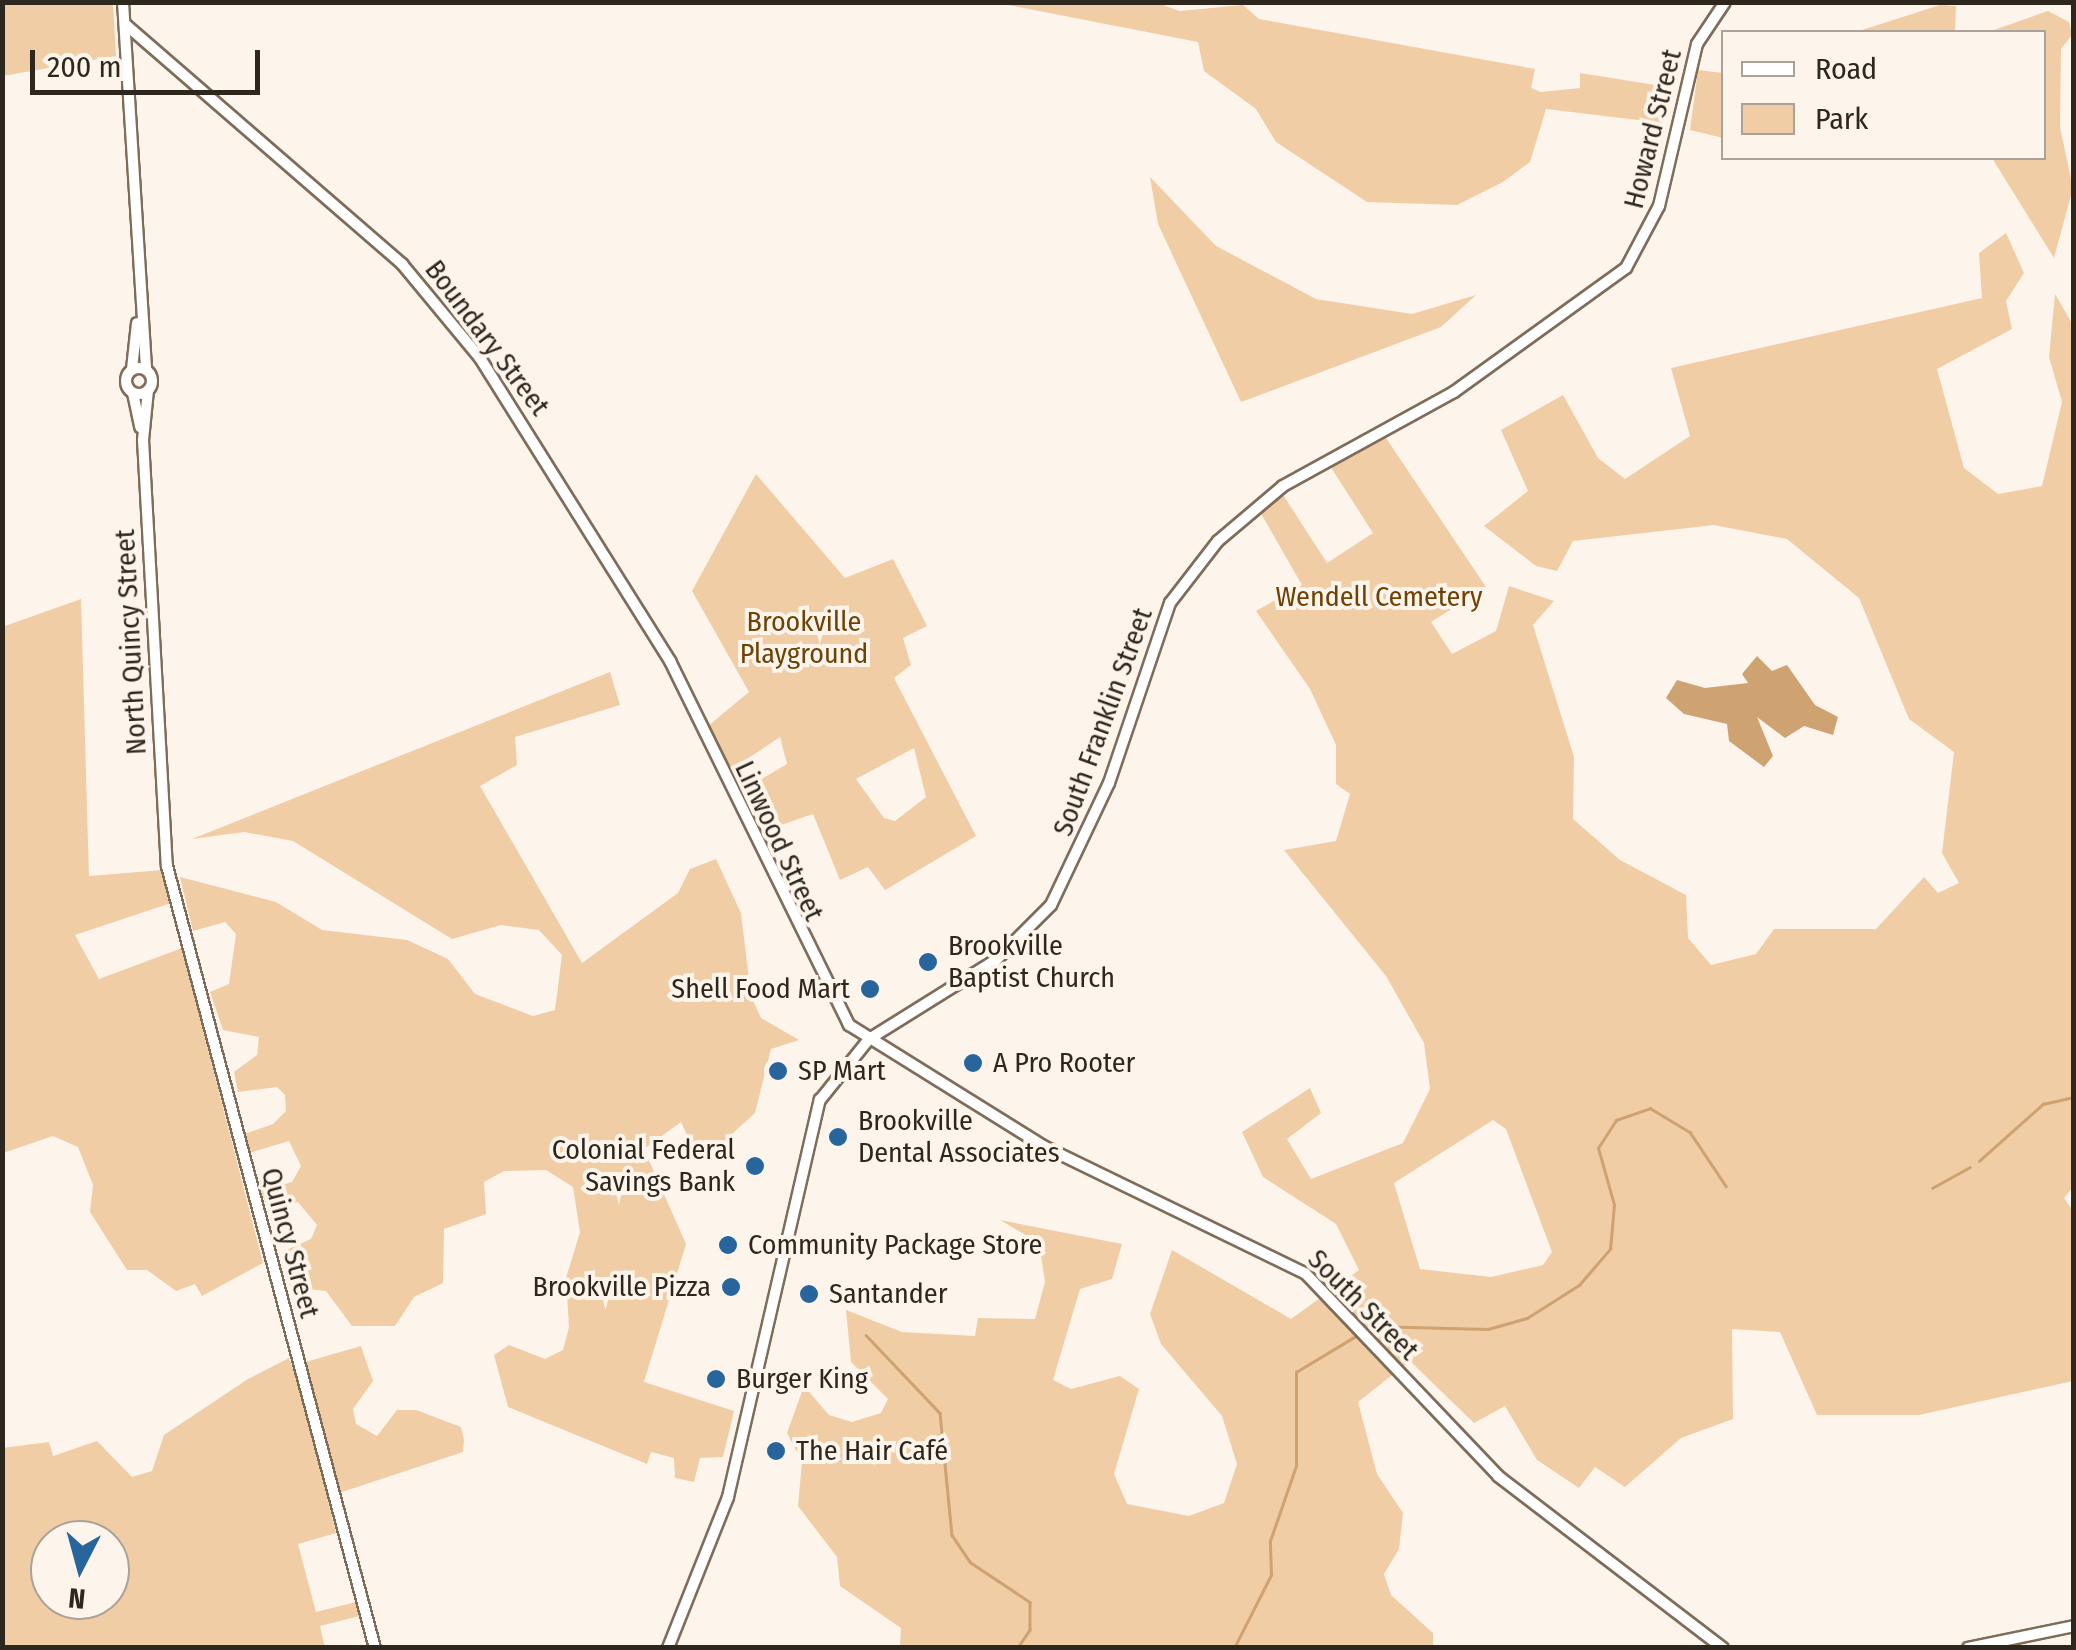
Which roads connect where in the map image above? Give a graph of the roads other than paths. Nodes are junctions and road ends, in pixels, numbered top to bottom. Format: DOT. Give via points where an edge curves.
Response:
graph roads {
  1 [pos="123,2"];
  2 [pos="1725,2"];
  3 [pos="125,24"];
  4 [pos="1626,268"];
  5 [pos="139,312"];
  6 [pos="132,369"];
  7 [pos="146,369"];
  8 [pos="148,390"];
  9 [pos="134,393"];
  10 [pos="143,432"];
  11 [pos="664,651"];
  12 [pos="164,850"];
  13 [pos="869,1039"];
  14 [pos="2074,1626"];
  15 [pos="375,1648"];
  16 [pos="668,1648"];
  17 [pos="1723,1648"];
  18 [pos="1968,1648"];
  1 -- 3 [label="main road"];
  2 -- 4 [label="main road, Howard Street" via="1697,44 1659,206"];
  3 -- 5 [label="main road"];
  3 -- 11 [label="main road, Boundary Street" via="428,291 523,420"];
  4 -- 13 [label="main road, South Franklin Street" via="1454,392 1283,486 1218,541 1170,602 1109,783 1051,905 996,960"];
  5 -- 6 [label="main road"];
  5 -- 7 [label="main road"];
  6 -- 7 [label="main road"];
  6 -- 9 [label="main road, North Quincy Street"];
  7 -- 8 [label="main road, North Quincy Street"];
  8 -- 9 [label="main road"];
  8 -- 10 [label="main road, North Quincy Street"];
  9 -- 10 [label="main road, North Quincy Street"];
  10 -- 12 [label="main road, North Quincy Street"];
  11 -- 13 [label="main road, Linwood Street" via="827,992"];
  12 -- 15 [label="main road, Quincy Street"];
  13 -- 16 [label="main road, South Franklin Street" via="840,1070 811,1124 732,1482"];
  13 -- 17 [label="main road, South Street" via="1045,1147 1304,1274 1498,1476"];
  14 -- 18 [label="main road"];
}
